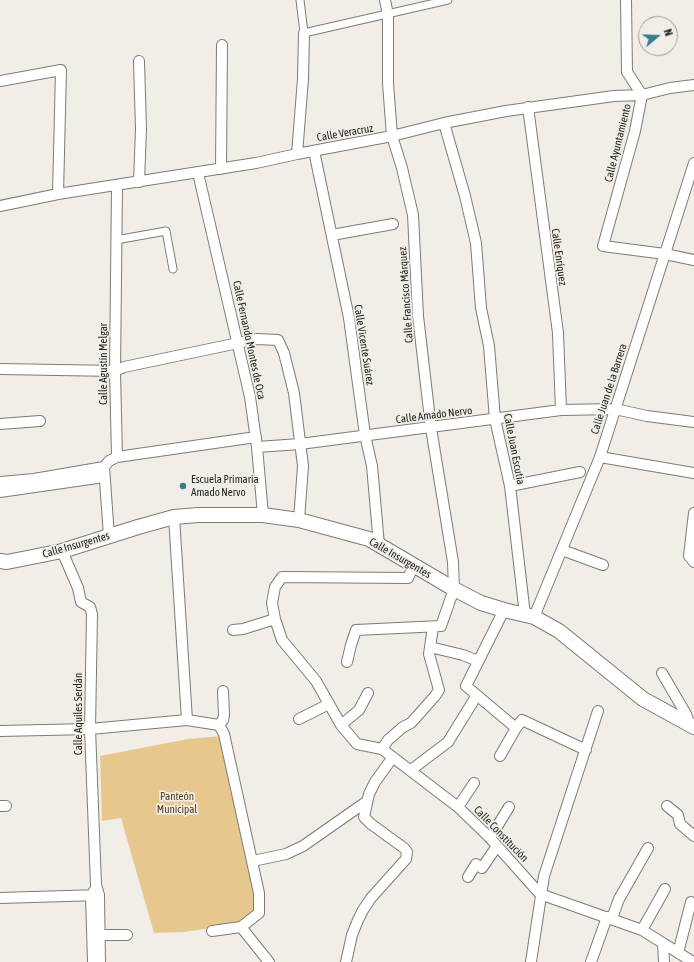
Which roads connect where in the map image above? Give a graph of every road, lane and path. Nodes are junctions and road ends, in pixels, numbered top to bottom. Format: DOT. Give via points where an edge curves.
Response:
graph roads {
  1 [pos="300,0"];
  2 [pos="385,0"];
  3 [pos="448,0"];
  4 [pos="626,0"];
  5 [pos="388,14"];
  6 [pos="304,33"];
  7 [pos="222,45"];
  8 [pos="139,61"];
  9 [pos="0,81"];
  10 [pos="694,85"];
  11 [pos="642,95"];
  12 [pos="528,107"];
  13 [pos="444,123"];
  14 [pos="392,136"];
  15 [pos="314,151"];
  16 [pos="296,154"];
  17 [pos="694,163"];
  18 [pos="221,170"];
  19 [pos="198,173"];
  20 [pos="139,182"];
  21 [pos="117,186"];
  22 [pos="58,194"];
  23 [pos="689,195"];
  24 [pos="0,206"];
  25 [pos="393,224"];
  26 [pos="332,235"];
  27 [pos="116,240"];
  28 [pos="665,254"];
  29 [pos="694,260"];
  30 [pos="173,269"];
  31 [pos="238,344"];
  32 [pos="0,369"];
  33 [pos="116,371"];
  34 [pos="615,409"];
  35 [pos="560,410"];
  36 [pos="495,419"];
  37 [pos="40,421"];
  38 [pos="694,422"];
  39 [pos="0,424"];
  40 [pos="431,428"];
  41 [pos="365,435"];
  42 [pos="256,442"];
  43 [pos="300,444"];
  44 [pos="117,457"];
  45 [pos="600,457"];
  46 [pos="104,472"];
  47 [pos="580,472"];
  48 [pos="694,473"];
  49 [pos="0,482"];
  50 [pos="28,484"];
  51 [pos="510,486"];
  52 [pos="0,492"];
  53 [pos="694,513"];
  54 [pos="263,515"];
  55 [pos="174,517"];
  56 [pos="299,520"];
  57 [pos="109,536"];
  58 [pos="379,545"];
  59 [pos="562,550"];
  60 [pos="62,551"];
  61 [pos="0,561"];
  62 [pos="694,562"];
  63 [pos="603,564"];
  64 [pos="414,565"];
  65 [pos="454,589"];
  66 [pos="504,610"];
  67 [pos="530,616"];
  68 [pos="275,619"];
  69 [pos="433,627"];
  70 [pos="233,630"];
  71 [pos="430,648"];
  72 [pos="478,661"];
  73 [pos="347,662"];
  74 [pos="662,673"];
  75 [pos="223,691"];
  76 [pos="368,692"];
  77 [pos="477,695"];
  78 [pos="329,704"];
  79 [pos="598,711"];
  80 [pos="299,719"];
  81 [pos="186,720"];
  82 [pos="219,725"];
  83 [pos="341,725"];
  84 [pos="692,726"];
  85 [pos="516,728"];
  86 [pos="90,729"];
  87 [pos="0,731"];
  88 [pos="382,749"];
  89 [pos="586,750"];
  90 [pos="500,756"];
  91 [pos="393,757"];
  92 [pos="411,770"];
  93 [pos="474,783"];
  94 [pos="366,802"];
  95 [pos="458,806"];
  96 [pos="667,806"];
  97 [pos="509,807"];
  98 [pos="694,836"];
  99 [pos="490,838"];
  100 [pos="497,846"];
  101 [pos="648,848"];
  102 [pos="253,861"];
  103 [pos="468,877"];
  104 [pos="664,888"];
  105 [pos="540,894"];
  106 [pos="95,896"];
  107 [pos="0,898"];
  108 [pos="691,902"];
  109 [pos="609,918"];
  110 [pos="241,927"];
  111 [pos="642,930"];
  112 [pos="212,931"];
  113 [pos="100,935"];
  114 [pos="127,935"];
  115 [pos="663,944"];
  116 [pos="678,953"];
  117 [pos="534,961"];
  118 [pos="93,962"];
  119 [pos="100,962"];
  120 [pos="269,962"];
  121 [pos="346,962"];
  122 [pos="592,962"];
  123 [pos="664,962"];
  124 [pos="693,962"];
  1 -- 6 [label="street"];
  2 -- 5 [label="street, Calle Francisco Márquez"];
  3 -- 5 [label="street"];
  4 -- 11 [label="street, Calle Ayuntamiento" via="627,72"];
  5 -- 6 [label="street"];
  5 -- 14 [label="street, Calle Francisco Márquez" via="388,83"];
  6 -- 16 [label="street" via="303,79"];
  7 -- 18 [label="street"];
  8 -- 20 [label="street"];
  9 -- 22 [label="street" via="61,70"];
  10 -- 11 [label="street, Calle Veracruz"];
  11 -- 12 [label="street, Calle Veracruz"];
  11 -- 28 [label="street, Calle Ayuntamiento" via="635,131 603,246"];
  12 -- 13 [label="street, Calle Veracruz"];
  12 -- 35 [label="street, Calle Enríquez" via="558,332"];
  13 -- 14 [label="street, Calle Veracruz"];
  13 -- 36 [label="street, Calle Juan Escutia" via="476,243 481,308 489,346"];
  14 -- 15 [label="street, Calle Veracruz"];
  14 -- 40 [label="street, Calle Francisco Márquez" via="413,215 418,316"];
  15 -- 16 [label="street, Calle Veracruz"];
  15 -- 26 [label="street, Calle Vicente Suárez"];
  16 -- 18 [label="street, Calle Veracruz"];
  17 -- 23 [label="street, Calle Juan de la Barrera"];
  18 -- 19 [label="street, Calle Veracruz"];
  19 -- 20 [label="street, Calle Veracruz"];
  19 -- 31 [label="street, Calle Fernando Montes de Oca"];
  20 -- 21 [label="street, Calle Veracruz"];
  21 -- 22 [label="street, Calle Veracruz"];
  21 -- 27 [label="street, Calle Agustín Melgar"];
  22 -- 24 [label="street, Calle Veracruz"];
  23 -- 28 [label="street, Calle Juan de la Barrera"];
  25 -- 26 [label="street"];
  26 -- 41 [label="street, Calle Vicente Suárez" via="348,318"];
  27 -- 30 [label="street" via="166,231"];
  27 -- 33 [label="street, Calle Agustín Melgar"];
  28 -- 29 [label="street"];
  28 -- 34 [label="street, Calle Juan de la Barrera"];
  31 -- 33 [label="street" via="124,367"];
  31 -- 42 [label="street, Calle Fernando Montes de Oca" via="250,397"];
  31 -- 43 [label="street" via="257,339 278,340 294,393"];
  32 -- 33 [label="street"];
  33 -- 44 [label="street, Calle Agustín Melgar"];
  34 -- 35 [label="street, Calle Amado Nervo"];
  34 -- 38 [label="street, Calle Amado Nervo"];
  34 -- 45 [label="street, Calle Juan de la Barrera"];
  35 -- 36 [label="street, Calle Amado Nervo"];
  36 -- 40 [label="street, Calle Amado Nervo"];
  36 -- 51 [label="street, Calle Juan Escutia"];
  37 -- 39 [label="street"];
  40 -- 41 [label="street, Calle Amado Nervo"];
  40 -- 65 [label="street, Calle Francisco Márquez" via="454,562"];
  41 -- 43 [label="street, Calle Amado Nervo"];
  41 -- 58 [label="street, Calle Vicente Suárez" via="372,466"];
  42 -- 43 [label="street, Calle Amado Nervo"];
  42 -- 44 [label="street, Calle Amado Nervo"];
  42 -- 54 [label="street, Calle Fernando Montes de Oca"];
  43 -- 56 [label="street" via="303,466"];
  44 -- 46 [label="street" via="109,461"];
  45 -- 48 [label="street"];
  45 -- 59 [label="street, Calle Juan de la Barrera"];
  46 -- 50 [label="street"];
  46 -- 57 [label="street"];
  47 -- 51 [label="street"];
  49 -- 50 [label="street"];
  50 -- 52 [label="street"];
  51 -- 67 [label="street, Calle Juan Escutia"];
  53 -- 62 [label="street" via="689,556"];
  54 -- 55 [label="main road, Calle Insurgentes"];
  54 -- 56 [label="main road, Calle Insurgentes"];
  55 -- 57 [label="main road, Calle Insurgentes"];
  55 -- 81 [label="street"];
  56 -- 58 [label="main road, Calle Insurgentes" via="368,539"];
  57 -- 60 [label="main road, Calle Insurgentes"];
  58 -- 64 [label="main road, Calle Insurgentes"];
  59 -- 63 [label="street"];
  59 -- 67 [label="street, Calle Juan de la Barrera"];
  60 -- 61 [label="main road, Calle Insurgentes" via="7,562"];
  60 -- 86 [label="street, Calle Aquiles Serdán" via="78,588 81,602 90,607 92,614"];
  64 -- 65 [label="main road, Calle Insurgentes"];
  64 -- 68 [label="street" via="408,578 282,577 275,587 272,603"];
  65 -- 66 [label="main road, Calle Insurgentes" via="481,603"];
  65 -- 69 [label="street, Calle Francisco Márquez" via="441,626"];
  66 -- 67 [label="main road, Calle Insurgentes"];
  66 -- 72 [label="street"];
  67 -- 84 [label="main road, Calle Insurgentes" via="559,631 642,699"];
  68 -- 70 [label="street"];
  68 -- 78 [label="street" via="282,640 316,681"];
  69 -- 71 [label="street"];
  69 -- 73 [label="street" via="356,630"];
  71 -- 72 [label="street"];
  71 -- 88 [label="street" via="429,654 439,690 411,722 388,740"];
  72 -- 77 [label="street" via="466,686"];
  74 -- 84 [label="street"];
  75 -- 82 [label="street" via="224,715"];
  76 -- 83 [label="street" via="359,710"];
  77 -- 85 [label="street"];
  77 -- 92 [label="street" via="448,742"];
  78 -- 80 [label="street"];
  78 -- 83 [label="street"];
  79 -- 89 [label="street"];
  81 -- 82 [label="street"];
  81 -- 86 [label="street"];
  82 -- 102 [label="street" via="224,734"];
  83 -- 88 [label="street" via="357,744"];
  85 -- 89 [label="street" via="522,720"];
  85 -- 90 [label="street"];
  86 -- 87 [label="street"];
  86 -- 106 [label="street, Calle Aquiles Serdán"];
  88 -- 91 [label="street, Calle Constitución"];
  89 -- 105 [label="street"];
  91 -- 92 [label="street, Calle Constitución"];
  91 -- 94 [label="street" via="375,782"];
  92 -- 95 [label="street, Calle Constitución"];
  93 -- 95 [label="street"];
  94 -- 102 [label="street" via="297,849"];
  94 -- 121 [label="street" via="364,817 407,852 406,859 371,898 358,920"];
  95 -- 99 [label="street, Calle Constitución"];
  96 -- 98 [label="street" via="678,815 680,824"];
  97 -- 99 [label="street"];
  99 -- 100 [label="street, Calle Constitución"];
  100 -- 103 [label="street" via="482,868 476,864"];
  100 -- 105 [label="street, Calle Constitución"];
  101 -- 109 [label="street"];
  102 -- 110 [label="street" via="259,893 259,913"];
  104 -- 111 [label="street"];
  105 -- 109 [label="street, Calle Constitución"];
  105 -- 117 [label="street"];
  106 -- 107 [label="street"];
  106 -- 113 [label="street, Calle Aquiles Serdán"];
  106 -- 118 [label="street, Calle Aquiles Serdán"];
  108 -- 116 [label="street"];
  109 -- 111 [label="street, Calle Constitución"];
  109 -- 122 [label="street"];
  110 -- 112 [label="street"];
  110 -- 120 [label="street"];
  111 -- 115 [label="street, Calle Constitución"];
  113 -- 114 [label="street"];
  113 -- 119 [label="street, Calle Aquiles Serdán"];
  115 -- 116 [label="street, Calle Constitución"];
  115 -- 123 [label="street"];
  116 -- 124 [label="street, Calle Constitución"];
}
